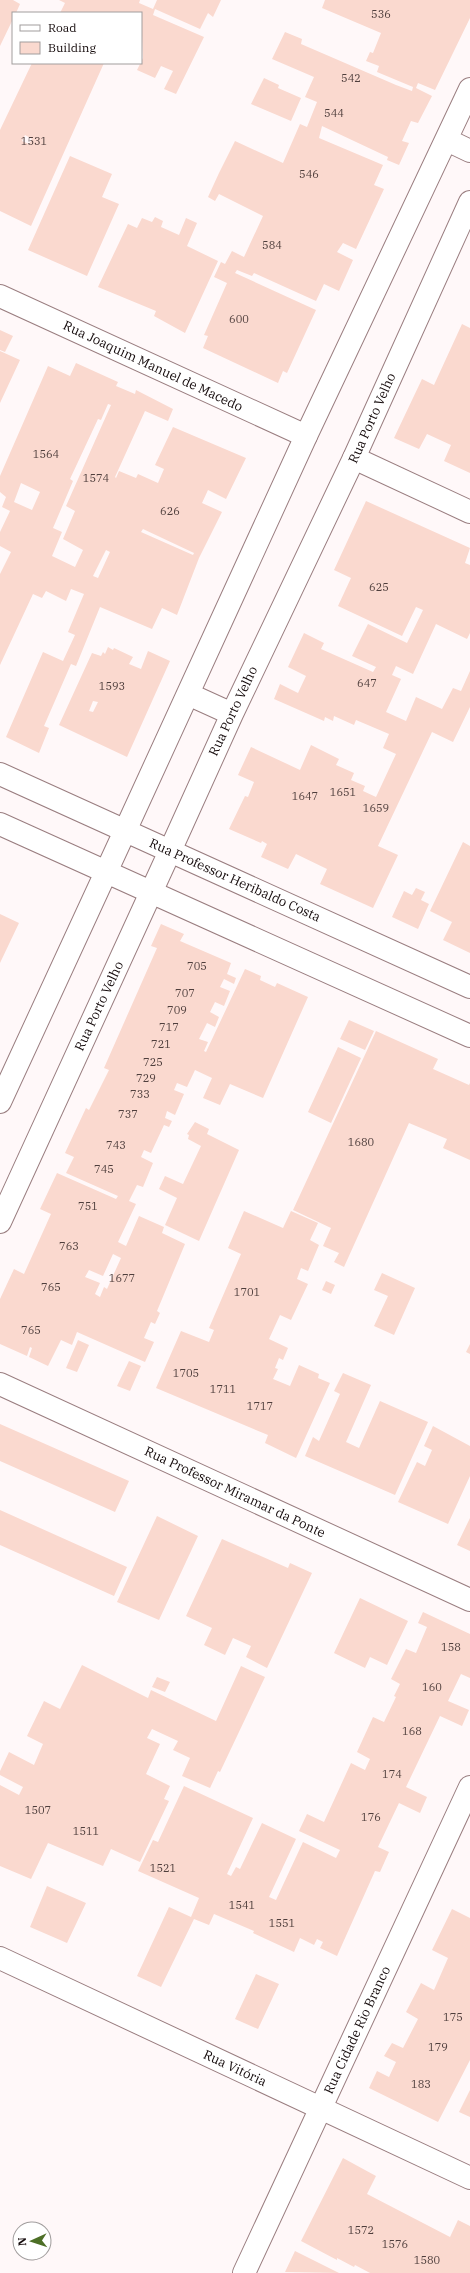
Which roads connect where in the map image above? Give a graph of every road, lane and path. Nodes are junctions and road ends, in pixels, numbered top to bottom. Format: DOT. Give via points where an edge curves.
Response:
graph roads {
  1 [pos="470,89"];
  2 [pos="447,140"];
  3 [pos="470,151"];
  4 [pos="470,202"];
  5 [pos="0,296"];
  6 [pos="306,436"];
  7 [pos="354,458"];
  8 [pos="470,512"];
  9 [pos="188,694"];
  10 [pos="232,714"];
  11 [pos="0,774"];
  12 [pos="0,824"];
  13 [pos="125,831"];
  14 [pos="170,851"];
  15 [pos="106,873"];
  16 [pos="150,893"];
  17 [pos="470,987"];
  18 [pos="470,1036"];
  19 [pos="0,1102"];
  20 [pos="0,1222"];
  21 [pos="0,1384"];
  22 [pos="470,1600"];
  23 [pos="470,1787"];
  24 [pos="0,1958"];
  25 [pos="321,2108"];
  26 [pos="470,2178"];
  27 [pos="244,2273"];
  1 -- 2 [label="main road"];
  2 -- 3 [label="main road"];
  2 -- 6 [label="main road"];
  4 -- 7 [label="main road, Rua Porto Velho"];
  5 -- 6 [label="main road, Rua Joaquim Manuel de Macedo"];
  6 -- 9 [label="main road"];
  7 -- 8 [label="main road"];
  7 -- 10 [label="main road, Rua Porto Velho"];
  9 -- 10 [label="main road"];
  9 -- 13 [label="main road"];
  10 -- 14 [label="main road, Rua Porto Velho"];
  11 -- 13 [label="main road, Rua Professor Heribaldo Costa"];
  12 -- 15 [label="main road"];
  13 -- 14 [label="main road, Rua Professor Heribaldo Costa"];
  13 -- 15 [label="main road"];
  14 -- 16 [label="main road, Rua Porto Velho"];
  14 -- 17 [label="main road, Rua Professor Heribaldo Costa"];
  15 -- 16 [label="main road"];
  15 -- 19 [label="main road"];
  16 -- 18 [label="main road"];
  16 -- 20 [label="main road, Rua Porto Velho"];
  21 -- 22 [label="main road, Rua Professor Miramar da Ponte"];
  23 -- 25 [label="main road, Rua Cidade Rio Branco"];
  24 -- 25 [label="main road, Rua Vitória"];
  25 -- 26 [label="main road, Rua Vitória"];
  25 -- 27 [label="main road, Rua Cidade Rio Branco"];
}
